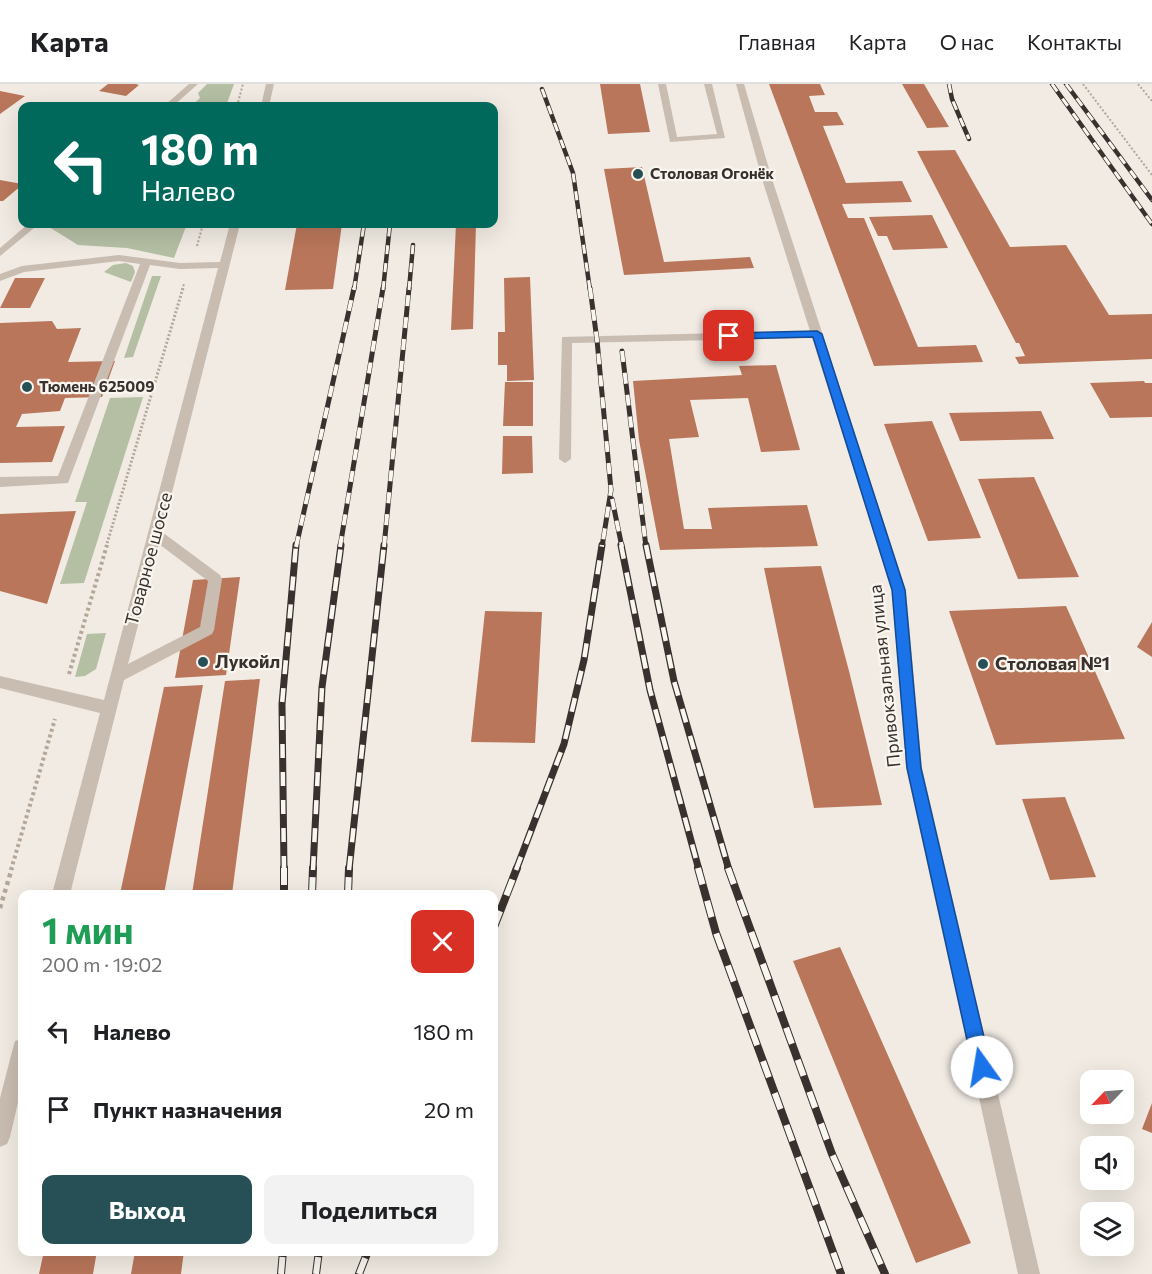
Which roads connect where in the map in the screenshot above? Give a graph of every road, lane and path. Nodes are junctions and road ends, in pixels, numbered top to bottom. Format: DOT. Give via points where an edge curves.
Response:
graph roads {
  1 [pos="194,84"];
  2 [pos="243,84"];
  3 [pos="270,84"];
  4 [pos="662,84"];
  5 [pos="708,84"];
  6 [pos="740,84"];
  7 [pos="1083,84"];
  8 [pos="1138,84"];
  9 [pos="1152,101"];
  10 [pos="173,102"];
  11 [pos="238,102"];
  12 [pos="266,102"];
  13 [pos="1152,175"];
  14 [pos="29,228"];
  15 [pos="202,228"];
  16 [pos="235,228"];
  17 [pos="0,239"];
  18 [pos="13,242"];
  19 [pos="0,253"];
  20 [pos="146,261"];
  21 [pos="225,265"];
  22 [pos="190,266"];
  23 [pos="0,278"];
  24 [pos="817,334"];
  25 [pos="565,459"];
  26 [pos="0,482"];
  27 [pos="156,535"];
  28 [pos="116,677"];
  29 [pos="0,682"];
  30 [pos="62,697"];
  31 [pos="108,708"];
  32 [pos="62,890"];
  33 [pos="0,908"];
  34 [pos="18,1063"];
  35 [pos="0,1137"];
  36 [pos="1029,1274"];
  1 -- 10 [label="street"];
  2 -- 11 [label="path"];
  3 -- 12 [label="street"];
  4 -- 5 [label="street" via="673,140 722,136"];
  6 -- 24 [label="street, Привокзальная улица"];
  7 -- 13 [label="path"];
  8 -- 9 [label="path"];
  14 -- 18 [label="street"];
  15 -- 22 [label="path"];
  16 -- 21 [label="street, Товарное шоссе"];
  17 -- 18 [label="street"];
  18 -- 19 [label="street"];
  20 -- 22 [label="street"];
  20 -- 23 [label="street" via="119,258 22,269"];
  20 -- 26 [label="street" via="63,480"];
  21 -- 22 [label="street"];
  21 -- 27 [label="street, Товарное шоссе"];
  22 -- 30 [label="path"];
  24 -- 25 [label="street" via="566,340"];
  24 -- 36 [label="street, Привокзальная улица" via="898,590 914,768"];
  27 -- 28 [label="street, Товарное шоссе"];
  27 -- 28 [label="street" via="215,579 207,630"];
  28 -- 31 [label="street, Товарное шоссе"];
  29 -- 30 [label="street"];
  30 -- 31 [label="street"];
  30 -- 33 [label="path"];
  31 -- 32 [label="street, Товарное шоссе"];
  34 -- 35 [label="street"];
}
